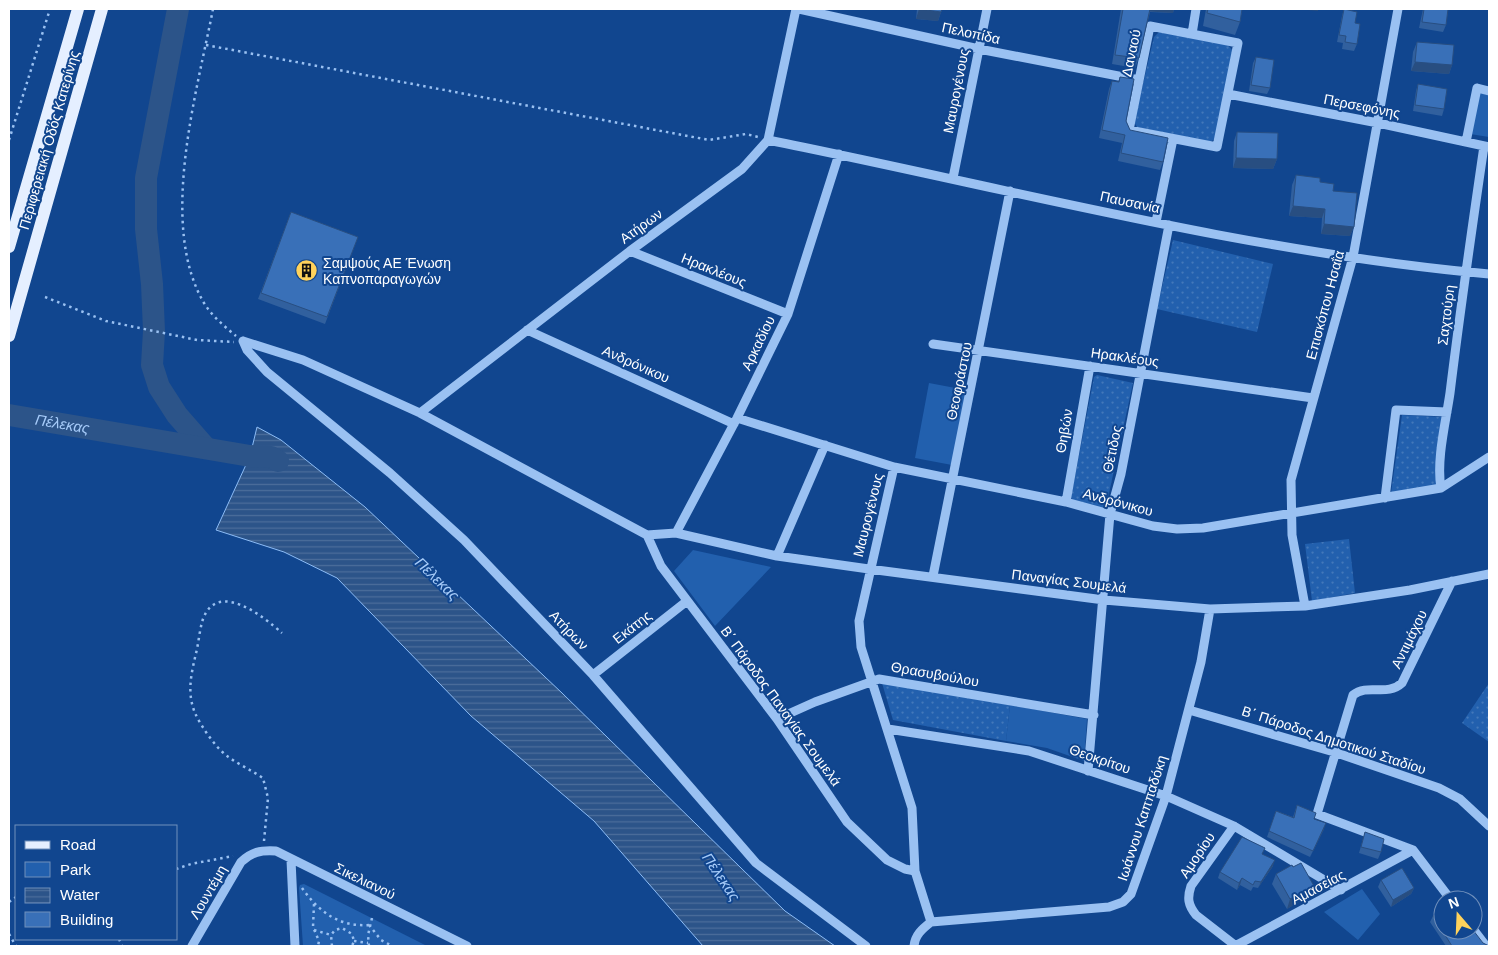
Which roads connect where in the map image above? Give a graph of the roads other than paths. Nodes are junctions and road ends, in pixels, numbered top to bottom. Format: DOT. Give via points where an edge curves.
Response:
graph roads {
  1 [pos="78,9"];
  2 [pos="102,9"];
  3 [pos="797,9"];
  4 [pos="987,9"];
  5 [pos="1196,9"];
  6 [pos="1398,9"];
  7 [pos="1192,34"];
  8 [pos="979,49"];
  9 [pos="1139,80"];
  10 [pos="1489,91"];
  11 [pos="1228,94"];
  12 [pos="1378,122"];
  13 [pos="1174,139"];
  14 [pos="768,140"];
  15 [pos="1466,142"];
  16 [pos="1487,147"];
  17 [pos="839,154"];
  18 [pos="952,178"];
  19 [pos="1010,191"];
  20 [pos="1156,222"];
  21 [pos="1169,225"];
  22 [pos="9,247"];
  23 [pos="630,251"];
  24 [pos="1353,257"];
  25 [pos="1465,272"];
  26 [pos="1489,274"];
  27 [pos="788,314"];
  28 [pos="527,330"];
  29 [pos="9,336"];
  30 [pos="933,344"];
  31 [pos="979,350"];
  32 [pos="1090,366"];
  33 [pos="1141,373"];
  34 [pos="1314,398"];
  35 [pos="1447,412"];
  36 [pos="420,413"];
  37 [pos="736,421"];
  38 [pos="825,445"];
  39 [pos="1489,457"];
  40 [pos="894,467"];
  41 [pos="952,478"];
  42 [pos="1441,488"];
  43 [pos="1385,498"];
  44 [pos="1066,502"];
  45 [pos="1291,512"];
  46 [pos="1110,514"];
  47 [pos="676,533"];
  48 [pos="647,535"];
  49 [pos="778,556"];
  50 [pos="869,569"];
  51 [pos="1489,574"];
  52 [pos="933,576"];
  53 [pos="1452,581"];
  54 [pos="1104,600"];
  55 [pos="687,601"];
  56 [pos="1305,606"];
  57 [pos="1210,609"];
  58 [pos="593,675"];
  59 [pos="872,680"];
  60 [pos="1189,710"];
  61 [pos="1094,715"];
  62 [pos="777,718"];
  63 [pos="888,729"];
  64 [pos="1334,752"];
  65 [pos="1088,770"];
  66 [pos="1166,796"];
  67 [pos="1234,826"];
  68 [pos="1489,826"];
  69 [pos="1413,850"];
  70 [pos="250,854"];
  71 [pos="291,860"];
  72 [pos="915,871"];
  73 [pos="1341,890"];
  74 [pos="1443,890"];
  75 [pos="930,922"];
  76 [pos="192,946"];
  77 [pos="295,946"];
  78 [pos="467,946"];
  79 [pos="866,946"];
  80 [pos="914,946"];
  81 [pos="1236,946"];
  1 -- 22 [label="main road, Περιφερειακή Οδός Κατερίνης"];
  2 -- 29 [label="main road, Περιφερειακή Οδός Κατερίνης"];
  3 -- 8 [label="street, Πελοπίδα"];
  3 -- 14 [label="street, Ατήρων"];
  4 -- 8 [label="street, Μαυρογένους"];
  5 -- 7 [label="street"];
  6 -- 12 [label="street, Επισκόπου Ησαΐα"];
  7 -- 9 [label="street, Δαναού" via="1150,26"];
  7 -- 11 [label="street, Δαναού" via="1238,43"];
  8 -- 9 [label="street, Πελοπίδα"];
  8 -- 18 [label="street, Μαυρογένους"];
  9 -- 13 [label="street, Δαναού" via="1129,130"];
  10 -- 15 [label="street" via="1477,88"];
  11 -- 12 [label="street, Περσεφόνης"];
  11 -- 13 [label="street, Δαναού" via="1218,147"];
  12 -- 15 [label="street, Περσεφόνης"];
  12 -- 24 [label="street, Επισκόπου Ησαΐα"];
  13 -- 20 [label="street"];
  14 -- 17 [label="street, Παυσανία"];
  14 -- 23 [label="street, Ατήρων" via="742,169"];
  15 -- 16 [label="street, Περσεφόνης"];
  16 -- 25 [label="street, Σαχτούρη"];
  17 -- 18 [label="street, Παυσανία"];
  17 -- 27 [label="street, Αρκαδίου"];
  18 -- 19 [label="street, Παυσανία"];
  19 -- 20 [label="street, Παυσανία"];
  19 -- 31 [label="street, Θεοφράστου"];
  20 -- 21 [label="street, Παυσανία"];
  21 -- 24 [label="street, Παυσανία"];
  21 -- 33 [label="street, Θέτιδος"];
  23 -- 27 [label="street, Ηρακλέους"];
  23 -- 28 [label="street, Ατήρων"];
  24 -- 25 [label="street, Παυσανία"];
  24 -- 34 [label="street, Επισκόπου Ησαΐα"];
  25 -- 26 [label="street, Παυσανία"];
  25 -- 35 [label="street, Σαχτούρη"];
  27 -- 37 [label="street, Αρκαδίου"];
  28 -- 36 [label="street, Ατήρων"];
  28 -- 37 [label="street, Ανδρόνικου"];
  30 -- 31 [label="street, Ηρακλέους"];
  31 -- 32 [label="street, Ηρακλέους"];
  31 -- 41 [label="street, Θεοφράστου"];
  32 -- 33 [label="street, Ηρακλέους"];
  32 -- 44 [label="street, Θηβών"];
  33 -- 34 [label="street, Ηρακλέους"];
  33 -- 46 [label="street, Θέτιδος"];
  34 -- 45 [label="street, Επισκόπου Ησαΐα" via="1292,480"];
  35 -- 42 [label="street, Σαχτούρη" via="1439,477"];
  35 -- 43 [label="street" via="1396,410"];
  36 -- 48 [label="street"];
  36 -- 58 [label="street, Ατήρων" via="303,360 243,341 256,362 267,372 390,473 464,540"];
  37 -- 38 [label="street, Ανδρόνικου"];
  37 -- 47 [label="street, Αρκαδίου"];
  38 -- 40 [label="street, Ανδρόνικου"];
  38 -- 49 [label="street"];
  39 -- 42 [label="street, Ανδρόνικου"];
  40 -- 41 [label="street, Ανδρόνικου"];
  40 -- 50 [label="street, Μαυρογένους"];
  41 -- 44 [label="street, Ανδρόνικου"];
  41 -- 52 [label="street, Θεοφράστου"];
  42 -- 43 [label="street, Ανδρόνικου"];
  43 -- 45 [label="street, Ανδρόνικου"];
  44 -- 46 [label="street, Ανδρόνικου"];
  45 -- 46 [label="street, Ανδρόνικου" via="1203,528 1177,529"];
  45 -- 56 [label="street, Επισκόπου Ησαΐα"];
  46 -- 54 [label="street, Θέτιδος"];
  47 -- 48 [label="street, Παναγίας Σουμελά"];
  47 -- 49 [label="street, Παναγίας Σουμελά"];
  48 -- 55 [label="street, Β΄ Πάροδος Παναγίας Σουμελά" via="661,566"];
  49 -- 50 [label="street, Παναγίας Σουμελά"];
  50 -- 52 [label="street, Παναγίας Σουμελά"];
  50 -- 59 [label="street, Μαυρογένους" via="859,621 861,646"];
  51 -- 53 [label="street, Παναγίας Σουμελά"];
  52 -- 54 [label="street, Παναγίας Σουμελά"];
  53 -- 56 [label="street, Παναγίας Σουμελά"];
  53 -- 64 [label="street, Αντιμάχου" via="1406,678 1392,689 1367,689 1353,695"];
  54 -- 57 [label="street, Παναγίας Σουμελά"];
  54 -- 61 [label="street, Θέτιδος"];
  55 -- 58 [label="street, Εκάτης"];
  55 -- 62 [label="street, Β΄ Πάροδος Παναγίας Σουμελά"];
  56 -- 57 [label="street, Παναγίας Σουμελά"];
  57 -- 60 [label="street, Ιωάννου Καππαδόκη"];
  58 -- 79 [label="street, Ατήρων" via="756,863"];
  59 -- 61 [label="street, Θρασυβούλου" via="889,680"];
  59 -- 62 [label="street, Θρασυβούλου"];
  59 -- 63 [label="street, Μαυρογένους"];
  60 -- 64 [label="street, Β΄ Πάροδος Δημοτικού Σταδίου"];
  60 -- 66 [label="street, Ιωάννου Καππαδόκη"];
  61 -- 65 [label="street, Θέτιδος"];
  62 -- 72 [label="street, Β΄ Πάροδος Παναγίας Σουμελά" via="847,822 887,860"];
  63 -- 65 [label="street, Θεοκρίτου" via="1021,750"];
  63 -- 72 [label="street, Μαυρογένους" via="912,808"];
  64 -- 68 [label="street, Β΄ Πάροδος Δημοτικού Σταδίου" via="1448,792"];
  64 -- 69 [label="street, Αντιμάχου" via="1317,814"];
  65 -- 66 [label="street, Θεοκρίτου"];
  66 -- 67 [label="street, Θεοκρίτου"];
  66 -- 75 [label="street, Ιωάννου Καππαδόκη" via="1131,894 1123,902 1109,907"];
  67 -- 73 [label="street, Θεοκρίτου"];
  67 -- 81 [label="street, Αμορίου" via="1191,886 1188,902 1196,915"];
  69 -- 73 [label="street, Αμασείας"];
  69 -- 74 [label="street"];
  70 -- 71 [label="street, Σικελιανού" via="276,851"];
  70 -- 76 [label="street, Λουντέμη" via="238,867"];
  71 -- 77 [label="street"];
  71 -- 78 [label="street, Σικελιανού"];
  72 -- 75 [label="street, Μαυρογένους"];
  73 -- 81 [label="street, Αμασείας"];
  75 -- 80 [label="street" via="919,932"];
}
